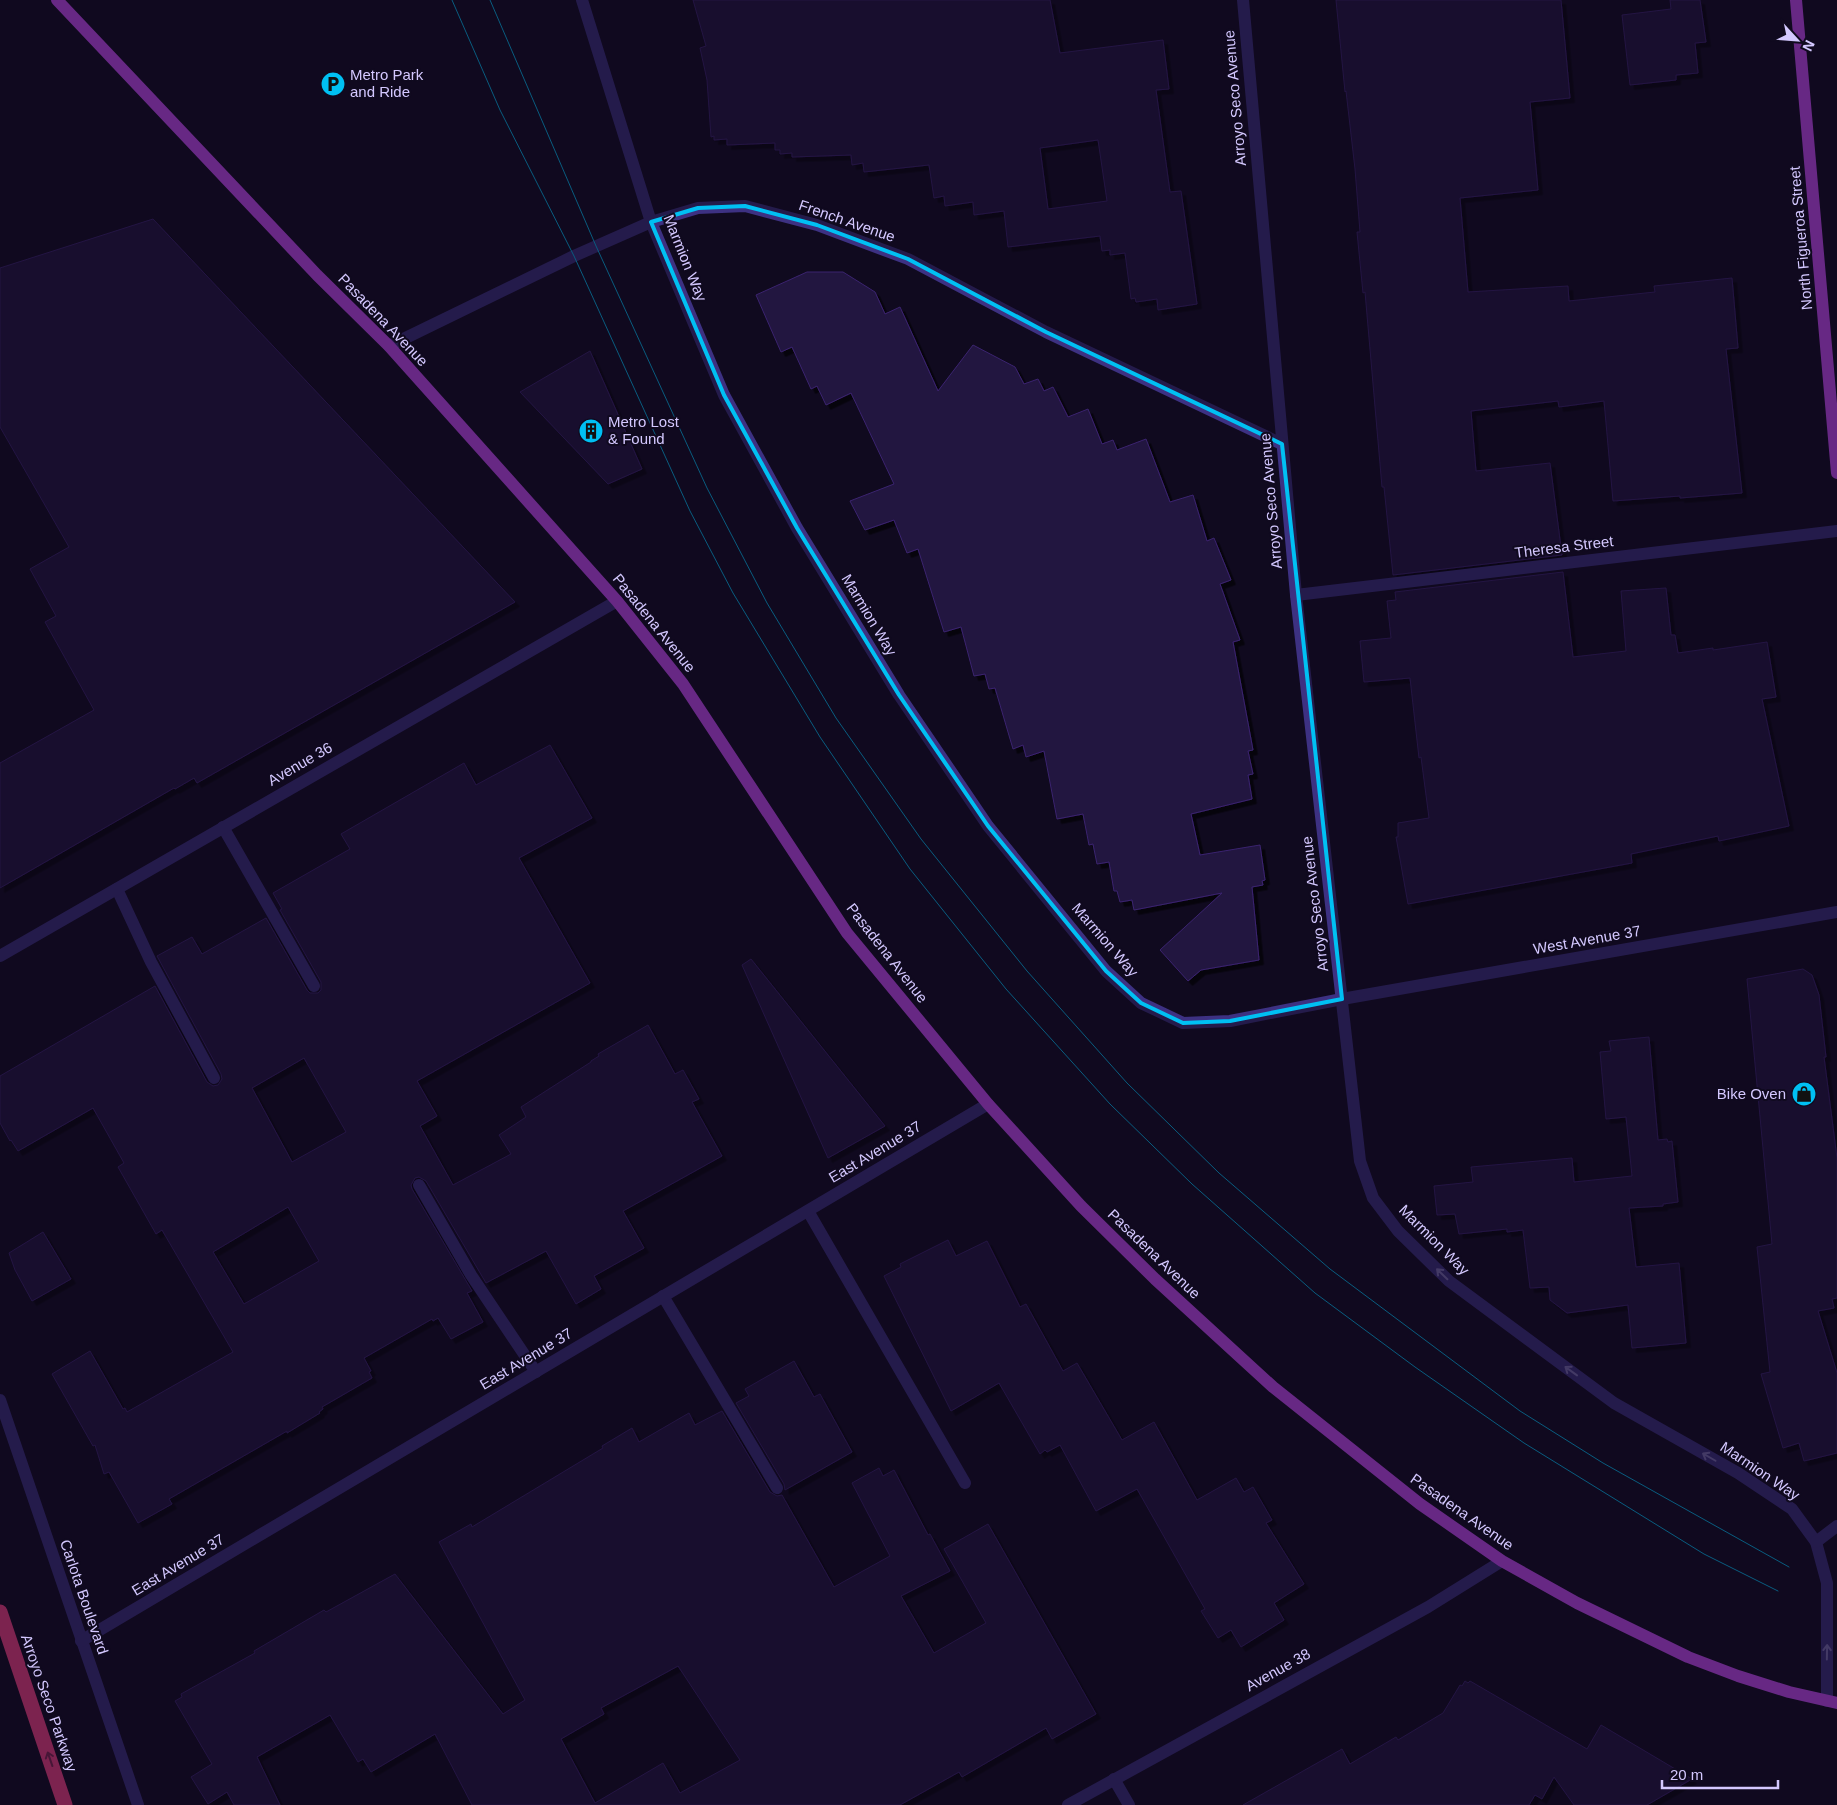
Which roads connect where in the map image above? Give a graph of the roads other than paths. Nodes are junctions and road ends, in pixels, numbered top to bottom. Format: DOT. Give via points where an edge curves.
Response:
graph roads {
  1 [pos="57,0"];
  2 [pos="582,0"];
  3 [pos="1243,0"];
  4 [pos="1796,0"];
  5 [pos="651,222"];
  6 [pos="389,346"];
  7 [pos="1282,444"];
  8 [pos="1837,473"];
  9 [pos="1837,531"];
  10 [pos="1296,595"];
  11 [pos="617,601"];
  12 [pos="223,827"];
  13 [pos="117,889"];
  14 [pos="1837,912"];
  15 [pos="0,956"];
  16 [pos="314,986"];
  17 [pos="1342,999"];
  18 [pos="214,1078"];
  19 [pos="988,1104"];
  20 [pos="419,1185"];
  21 [pos="808,1211"];
  22 [pos="663,1296"];
  23 [pos="536,1372"];
  24 [pos="0,1400"];
  25 [pos="965,1483"];
  26 [pos="777,1488"];
  27 [pos="1837,1526"];
  28 [pos="1816,1542"];
  29 [pos="1502,1561"];
  30 [pos="0,1612"];
  31 [pos="81,1641"];
  32 [pos="1832,1702"];
  33 [pos="1114,1778"];
  34 [pos="65,1805"];
  35 [pos="138,1805"];
  36 [pos="1068,1805"];
  37 [pos="1129,1805"];
  1 -- 6 [label="main road, Pasadena Avenue" via="317,275"];
  2 -- 5 [label="street, Marmion Way"];
  3 -- 7 [label="street, Arroyo Seco Avenue"];
  4 -- 8 [label="main road, North Figueroa Street"];
  5 -- 6 [label="street, French Avenue"];
  5 -- 7 [label="street, French Avenue" via="698,208 745,206 817,225 908,259 1046,332"];
  5 -- 17 [label="street, Marmion Way" via="724,395 797,528 899,696 988,826 1106,971 1141,1003 1182,1023 1230,1021"];
  6 -- 11 [label="main road, Pasadena Avenue"];
  7 -- 10 [label="street, Arroyo Seco Avenue"];
  9 -- 10 [label="street, Theresa Street"];
  10 -- 17 [label="street, Arroyo Seco Avenue"];
  11 -- 12 [label="street, Avenue 36"];
  11 -- 19 [label="main road, Pasadena Avenue" via="683,684 847,933"];
  12 -- 13 [label="street, Avenue 36"];
  12 -- 16 [label="street"];
  13 -- 15 [label="street, Avenue 36"];
  13 -- 18 [label="street" via="151,962"];
  14 -- 17 [label="street, West Avenue 37"];
  28 -- 17 [label="street, Marmion Way, one-way" via="1792,1510 1738,1473 1614,1403 1449,1281 1398,1231 1373,1198 1360,1161"];
  19 -- 21 [label="street, East Avenue 37"];
  19 -- 29 [label="main road, Pasadena Avenue" via="1081,1206 1154,1279 1274,1387 1420,1504"];
  20 -- 23 [label="street" via="471,1275"];
  21 -- 22 [label="street, East Avenue 37"];
  21 -- 25 [label="street"];
  22 -- 23 [label="street, East Avenue 37"];
  22 -- 26 [label="street"];
  23 -- 31 [label="street, East Avenue 37"];
  24 -- 31 [label="street, Carlota Boulevard"];
  27 -- 28 [label="street"];
  32 -- 28 [label="street, Marmion Way, one-way" via="1827,1584"];
  29 -- 32 [label="main road, Pasadena Avenue" via="1577,1603 1688,1656 1738,1676"];
  29 -- 33 [label="street, Avenue 38" via="1428,1607"];
  34 -- 30 [label="highway, Arroyo Seco Parkway, one-way"];
  31 -- 35 [label="street, Carlota Boulevard"];
  33 -- 36 [label="street, Avenue 38"];
  33 -- 37 [label="street"];
}
